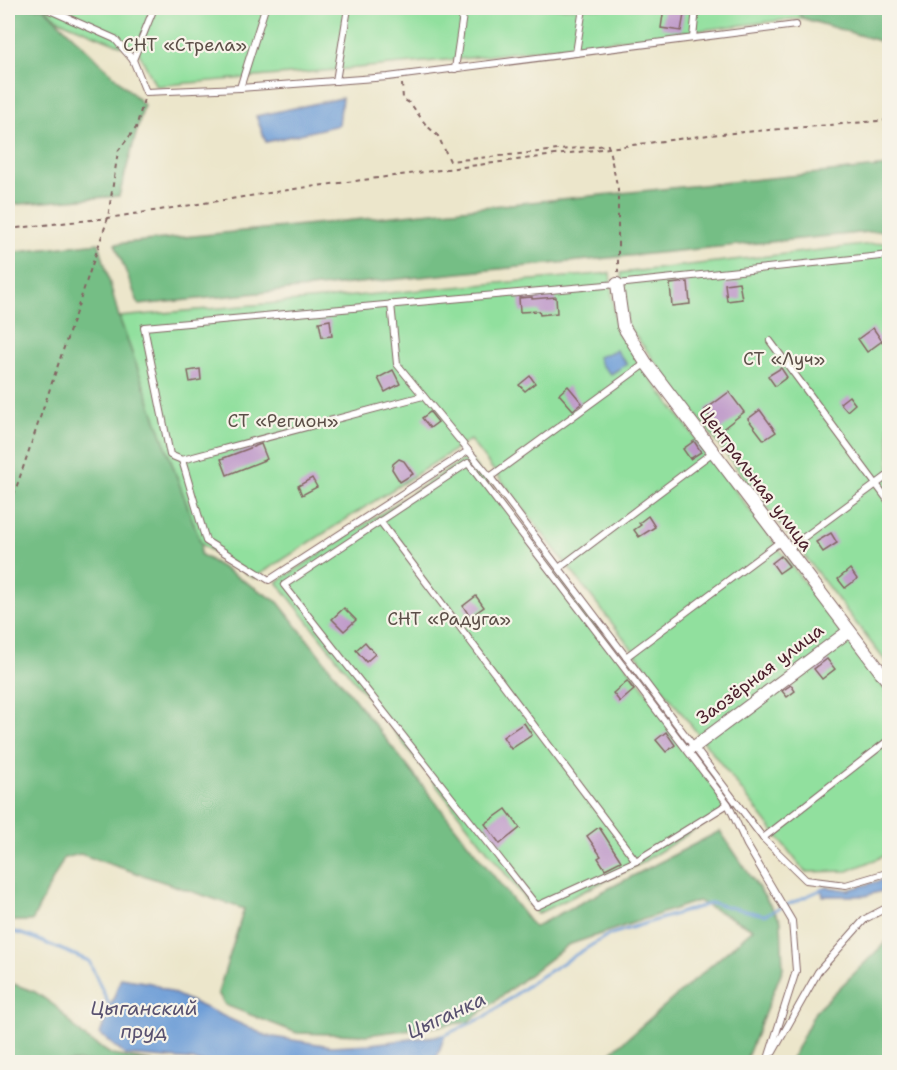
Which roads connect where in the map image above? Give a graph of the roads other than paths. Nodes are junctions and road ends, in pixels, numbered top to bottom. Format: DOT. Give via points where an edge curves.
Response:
graph roads {
  1 [pos="45,8"];
  2 [pos="154,8"];
  3 [pos="265,8"];
  4 [pos="348,8"];
  5 [pos="464,8"];
  6 [pos="583,8"];
  7 [pos="696,8"];
  8 [pos="796,25"];
  9 [pos="693,38"];
  10 [pos="576,53"];
  11 [pos="133,60"];
  12 [pos="455,69"];
  13 [pos="336,81"];
  14 [pos="240,88"];
  15 [pos="890,255"];
  16 [pos="617,284"];
  17 [pos="391,304"];
  18 [pos="770,341"];
  19 [pos="646,363"];
  20 [pos="423,396"];
  21 [pos="468,451"];
  22 [pos="713,452"];
  23 [pos="182,460"];
  24 [pos="890,474"];
  25 [pos="490,477"];
  26 [pos="874,484"];
  27 [pos="890,503"];
  28 [pos="380,521"];
  29 [pos="784,545"];
  30 [pos="559,568"];
  31 [pos="849,631"];
  32 [pos="626,657"];
  33 [pos="890,684"];
  34 [pos="890,739"];
  35 [pos="694,747"];
  36 [pos="728,804"];
  37 [pos="763,838"];
  38 [pos="636,861"];
  39 [pos="890,872"];
  40 [pos="890,906"];
  1 -- 11 [label="lane" via="115,39"];
  2 -- 11 [label="lane"];
  3 -- 14 [label="lane"];
  4 -- 13 [label="lane"];
  5 -- 12 [label="lane"];
  6 -- 10 [label="lane"];
  7 -- 9 [label="lane"];
  8 -- 9 [label="lane"];
  9 -- 10 [label="lane"];
  10 -- 12 [label="lane"];
  11 -- 14 [label="lane" via="146,92"];
  12 -- 13 [label="lane"];
  13 -- 14 [label="lane"];
  15 -- 16 [label="lane"];
  16 -- 17 [label="lane"];
  16 -- 19 [label="street, Центральная улица" via="623,326"];
  17 -- 20 [label="lane" via="397,364"];
  17 -- 23 [label="lane" via="144,327 170,455"];
  18 -- 26 [label="lane"];
  19 -- 22 [label="street, Центральная улица"];
  19 -- 25 [label="lane"];
  20 -- 21 [label="lane"];
  20 -- 23 [label="lane"];
  21 -- 23 [label="lane" via="269,580 206,540"];
  21 -- 25 [label="lane"];
  22 -- 29 [label="street, Центральная улица"];
  22 -- 30 [label="lane"];
  24 -- 26 [label="lane"];
  25 -- 30 [label="lane"];
  26 -- 27 [label="lane"];
  26 -- 29 [label="lane"];
  28 -- 36 [label="lane" via="468,463"];
  28 -- 38 [label="lane"];
  28 -- 38 [label="lane" via="284,585 537,906"];
  29 -- 31 [label="street, Центральная улица"];
  29 -- 32 [label="lane"];
  30 -- 32 [label="lane"];
  31 -- 33 [label="street, Центральная улица"];
  31 -- 35 [label="street, Заозёрная улица"];
  32 -- 35 [label="lane"];
  34 -- 37 [label="lane"];
  35 -- 37 [label="lane"];
  36 -- 38 [label="lane"];
  36 -- 40 [label="lane" via="747,845 792,921 796,971 767,1062 818,972 866,919"];
  37 -- 39 [label="lane" via="806,880 846,885"];
}
